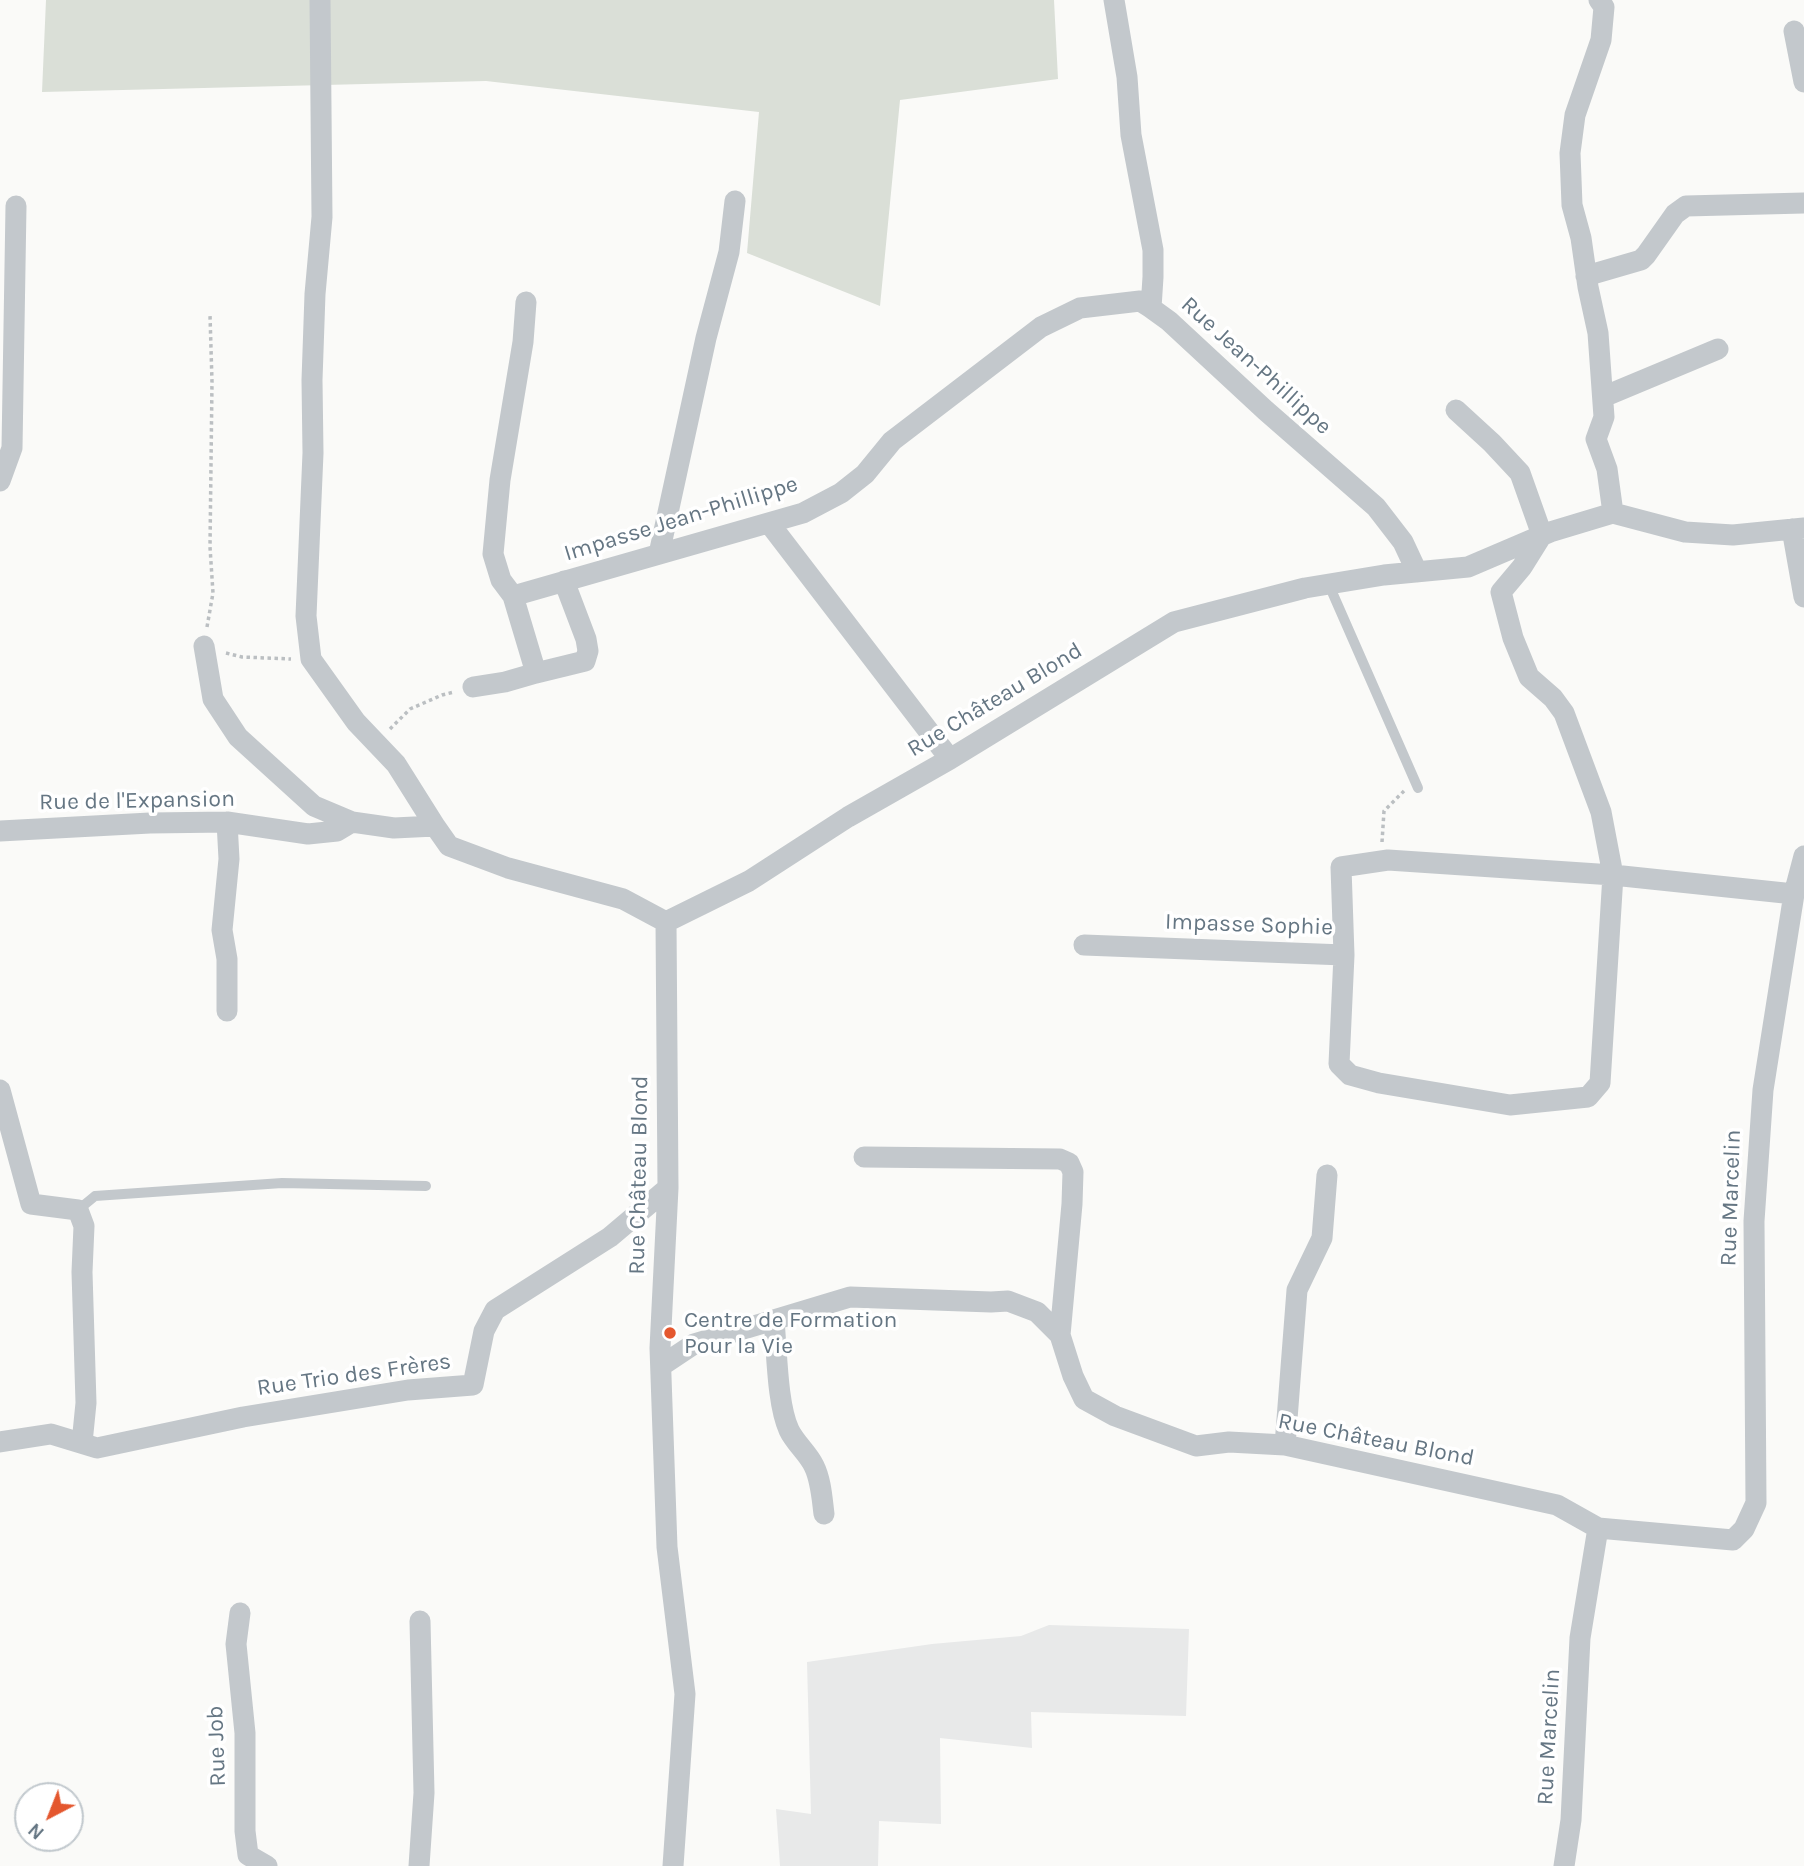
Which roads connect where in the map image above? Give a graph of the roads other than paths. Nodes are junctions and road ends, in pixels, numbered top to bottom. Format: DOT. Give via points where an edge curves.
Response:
graph roads {
  1 [pos="320,0"];
  2 [pos="1114,0"];
  3 [pos="1599,0"];
  4 [pos="1794,31"];
  5 [pos="1804,82"];
  6 [pos="735,201"];
  7 [pos="1804,203"];
  8 [pos="16,206"];
  9 [pos="1586,276"];
  10 [pos="526,302"];
  11 [pos="1150,308"];
  12 [pos="1718,349"];
  13 [pos="1604,397"];
  14 [pos="1456,410"];
  15 [pos="0,481"];
  16 [pos="1613,513"];
  17 [pos="769,523"];
  18 [pos="1798,529"];
  19 [pos="1542,535"];
  20 [pos="659,554"];
  21 [pos="1417,572"];
  22 [pos="564,581"];
  23 [pos="1329,585"];
  24 [pos="513,596"];
  25 [pos="1804,597"];
  26 [pos="204,646"];
  27 [pos="536,673"];
  28 [pos="473,687"];
  29 [pos="950,759"];
  30 [pos="1416,784"];
  31 [pos="228,822"];
  32 [pos="352,822"];
  33 [pos="435,826"];
  34 [pos="0,831"];
  35 [pos="1804,856"];
  36 [pos="1613,875"];
  37 [pos="1794,894"];
  38 [pos="666,922"];
  39 [pos="1084,945"];
  40 [pos="1344,955"];
  41 [pos="227,1011"];
  42 [pos="0,1090"];
  43 [pos="864,1157"];
  44 [pos="1327,1175"];
  45 [pos="426,1186"];
  46 [pos="668,1188"];
  47 [pos="79,1210"];
  48 [pos="774,1321"];
  49 [pos="1060,1335"];
  50 [pos="661,1366"];
  51 [pos="0,1442"];
  52 [pos="82,1443"];
  53 [pos="1284,1445"];
  54 [pos="824,1514"];
  55 [pos="1598,1528"];
  56 [pos="1733,1540"];
  57 [pos="240,1613"];
  58 [pos="420,1621"];
  59 [pos="267,1866"];
  60 [pos="419,1866"];
  61 [pos="673,1866"];
  62 [pos="1564,1866"];
  1 -- 33 [label="street" via="323,217 312,380 306,616 311,659 356,722 396,764"];
  2 -- 11 [label="street, Rue Jean-Phillippe" via="1131,135 1153,250"];
  3 -- 9 [label="street" via="1604,7 1601,40 1575,115 1570,153 1572,205"];
  4 -- 5 [label="street"];
  6 -- 20 [label="street" via="729,252"];
  7 -- 9 [label="street" via="1686,206 1641,260"];
  8 -- 15 [label="street" via="12,448"];
  9 -- 13 [label="street"];
  10 -- 24 [label="street" via="493,554 501,580"];
  11 -- 17 [label="street, Impasse Jean-Phillippe" via="1140,301 1080,308 1041,327 892,441 865,474 841,493 803,513"];
  11 -- 21 [label="street, Rue Jean-Phillippe" via="1376,507 1403,542"];
  12 -- 13 [label="street"];
  13 -- 16 [label="street" via="1604,417 1596,439 1607,469"];
  14 -- 19 [label="street" via="1520,473"];
  16 -- 18 [label="street" via="1685,532 1733,535"];
  16 -- 19 [label="street, Rue Château Blond"];
  17 -- 20 [label="street, Impasse Jean-Phillippe"];
  17 -- 29 [label="street"];
  18 -- 25 [label="street"];
  19 -- 21 [label="street, Rue Château Blond" via="1468,567"];
  19 -- 36 [label="street" via="1501,593 1529,677 1564,713 1601,811"];
  20 -- 22 [label="street, Impasse Jean-Phillippe"];
  21 -- 23 [label="street, Rue Château Blond"];
  22 -- 24 [label="street, Impasse Jean-Phillippe"];
  22 -- 27 [label="street" via="586,639 585,661"];
  23 -- 29 [label="street, Rue Château Blond" via="1174,622"];
  23 -- 30 [label="lane"];
  24 -- 27 [label="street"];
  26 -- 32 [label="street" via="213,699 238,737 314,806"];
  27 -- 28 [label="street"];
  29 -- 38 [label="street, Rue Château Blond" via="749,881"];
  31 -- 32 [label="street, Rue de l'Expansion" via="308,834 337,831"];
  31 -- 34 [label="street, Rue de l'Expansion"];
  31 -- 41 [label="street" via="222,930"];
  32 -- 33 [label="street, Rue de l'Expansion" via="394,828"];
  33 -- 38 [label="street" via="449,846 508,868 623,899"];
  35 -- 37 [label="street, Rue Marcelin"];
  36 -- 37 [label="street, Impasse Sophie"];
  36 -- 40 [label="street, Impasse Sophie" via="1388,860 1340,867"];
  36 -- 40 [label="street" via="1600,1083 1588,1097 1510,1105 1350,1075 1339,1064"];
  37 -- 56 [label="street, Rue Marcelin" via="1763,1090 1754,1221 1756,1503 1744,1529"];
  38 -- 46 [label="street, Rue Château Blond"];
  39 -- 40 [label="street, Impasse Sophie"];
  42 -- 47 [label="street" via="32,1204"];
  43 -- 49 [label="street" via="1069,1163 1072,1204"];
  44 -- 53 [label="street" via="1322,1238 1297,1290"];
  45 -- 47 [label="lane" via="282,1183 95,1196"];
  46 -- 50 [label="street, Rue Château Blond"];
  46 -- 52 [label="street, Rue Trio des Frères" via="610,1237 495,1310 484,1331 473,1384 256,1415 97,1448"];
  47 -- 52 [label="street" via="84,1226 86,1404"];
  48 -- 49 [label="street, Rue Château Blond" via="850,1297 1008,1301 1037,1312"];
  48 -- 50 [label="street, Rue Château Blond" via="694,1344"];
  48 -- 54 [label="street" via="782,1408 788,1429 819,1479"];
  49 -- 53 [label="street, Rue Château Blond" via="1084,1399 1115,1416 1196,1446 1229,1441"];
  50 -- 61 [label="street, Rue Château Blond" via="667,1547 685,1694"];
  51 -- 52 [label="street, Rue Trio des Frères" via="51,1434"];
  53 -- 55 [label="street, Rue Château Blond" via="1558,1505"];
  55 -- 56 [label="street, Rue Château Blond"];
  55 -- 62 [label="street, Rue Marcelin" via="1580,1638 1571,1820"];
  57 -- 59 [label="street, Rue Job" via="236,1644 245,1732 245,1831 248,1855"];
  58 -- 60 [label="street" via="424,1793"];
}
